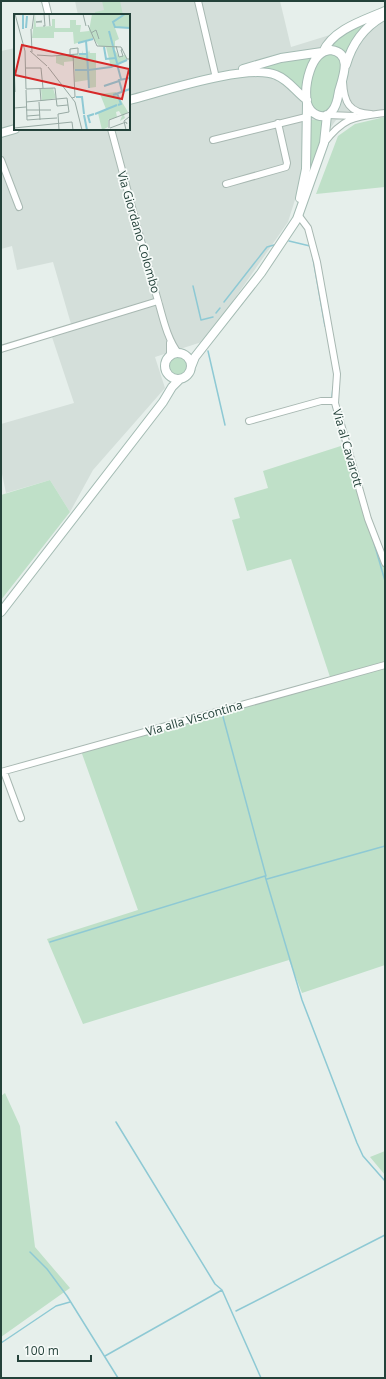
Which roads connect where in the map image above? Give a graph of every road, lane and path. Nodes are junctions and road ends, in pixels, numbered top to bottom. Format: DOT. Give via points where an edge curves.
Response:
graph roads {
  1 [pos="45,1"];
  2 [pos="198,1"];
  3 [pos="385,10"];
  4 [pos="48,13"];
  5 [pos="385,15"];
  6 [pos="323,52"];
  7 [pos="344,74"];
  8 [pos="220,77"];
  9 [pos="130,100"];
  10 [pos="307,101"];
  11 [pos="384,113"];
  12 [pos="327,115"];
  13 [pos="306,116"];
  14 [pos="368,116"];
  15 [pos="278,123"];
  16 [pos="14,129"];
  17 [pos="111,130"];
  18 [pos="1,133"];
  19 [pos="213,140"];
  20 [pos="324,143"];
  21 [pos="1,160"];
  22 [pos="226,184"];
  23 [pos="19,207"];
  24 [pos="299,216"];
  25 [pos="287,235"];
  26 [pos="158,301"];
  27 [pos="169,335"];
  28 [pos="211,339"];
  29 [pos="1,349"];
  30 [pos="180,354"];
  31 [pos="170,357"];
  32 [pos="191,367"];
  33 [pos="167,373"];
  34 [pos="180,379"];
  35 [pos="335,401"];
  36 [pos="162,402"];
  37 [pos="249,421"];
  38 [pos="385,563"];
  39 [pos="1,612"];
  40 [pos="385,665"];
  41 [pos="3,772"];
  42 [pos="21,818"];
  1 -- 4 [label="street"];
  2 -- 8 [label="street"];
  3 -- 6 [label="main road" via="346,28 327,44"];
  5 -- 7 [label="main road" via="362,32 352,49"];
  6 -- 7 [label="main road" via="333,50 340,54 345,61"];
  6 -- 8 [label="main road" via="271,60"];
  6 -- 10 [label="main road" via="310,72"];
  7 -- 11 [label="street" via="344,96 348,105 366,114"];
  7 -- 12 [label="main road" via="335,107"];
  8 -- 9 [label="main road"];
  8 -- 10 [label="main road" via="254,71 270,73 286,80"];
  10 -- 12 [label="main road" via="314,114"];
  10 -- 13 [label="main road"];
  11 -- 14 [label="street"];
  12 -- 14 [label="street"];
  12 -- 20 [label="main road"];
  13 -- 15 [label="street"];
  13 -- 25 [label="main road" via="307,155 304,180 296,213"];
  14 -- 20 [label="street" via="342,123"];
  15 -- 19 [label="street"];
  15 -- 22 [label="street" via="286,167"];
  16 -- 18 [label="main road"];
  17 -- 26 [label="street, Via Giordano Colombo"];
  20 -- 24 [label="main road"];
  21 -- 23 [label="street"];
  24 -- 25 [label="main road"];
  24 -- 35 [label="street, Via al Cavarott" via="308,228 317,262 337,374"];
  25 -- 28 [label="main road"];
  26 -- 27 [label="street, Via Giordano Colombo"];
  26 -- 29 [label="street"];
  27 -- 30 [label="street, Via Giordano Colombo"];
  27 -- 31 [label="street, Via Giordano Colombo"];
  28 -- 30 [label="main road" via="192,351"];
  28 -- 32 [label="main road" via="194,357"];
  30 -- 31 [label="main road"];
  30 -- 32 [label="main road" via="189,359"];
  31 -- 33 [label="main road" via="165,365"];
  32 -- 34 [label="main road" via="188,375"];
  33 -- 34 [label="main road" via="173,378"];
  33 -- 36 [label="main road" via="168,384"];
  34 -- 36 [label="main road"];
  35 -- 37 [label="street" via="321,401"];
  35 -- 38 [label="street, Via al Cavarott" via="368,519"];
  36 -- 39 [label="main road"];
  40 -- 41 [label="street, Via alla Viscontina"];
  41 -- 42 [label="street, Via alla Viscontina"];
}
